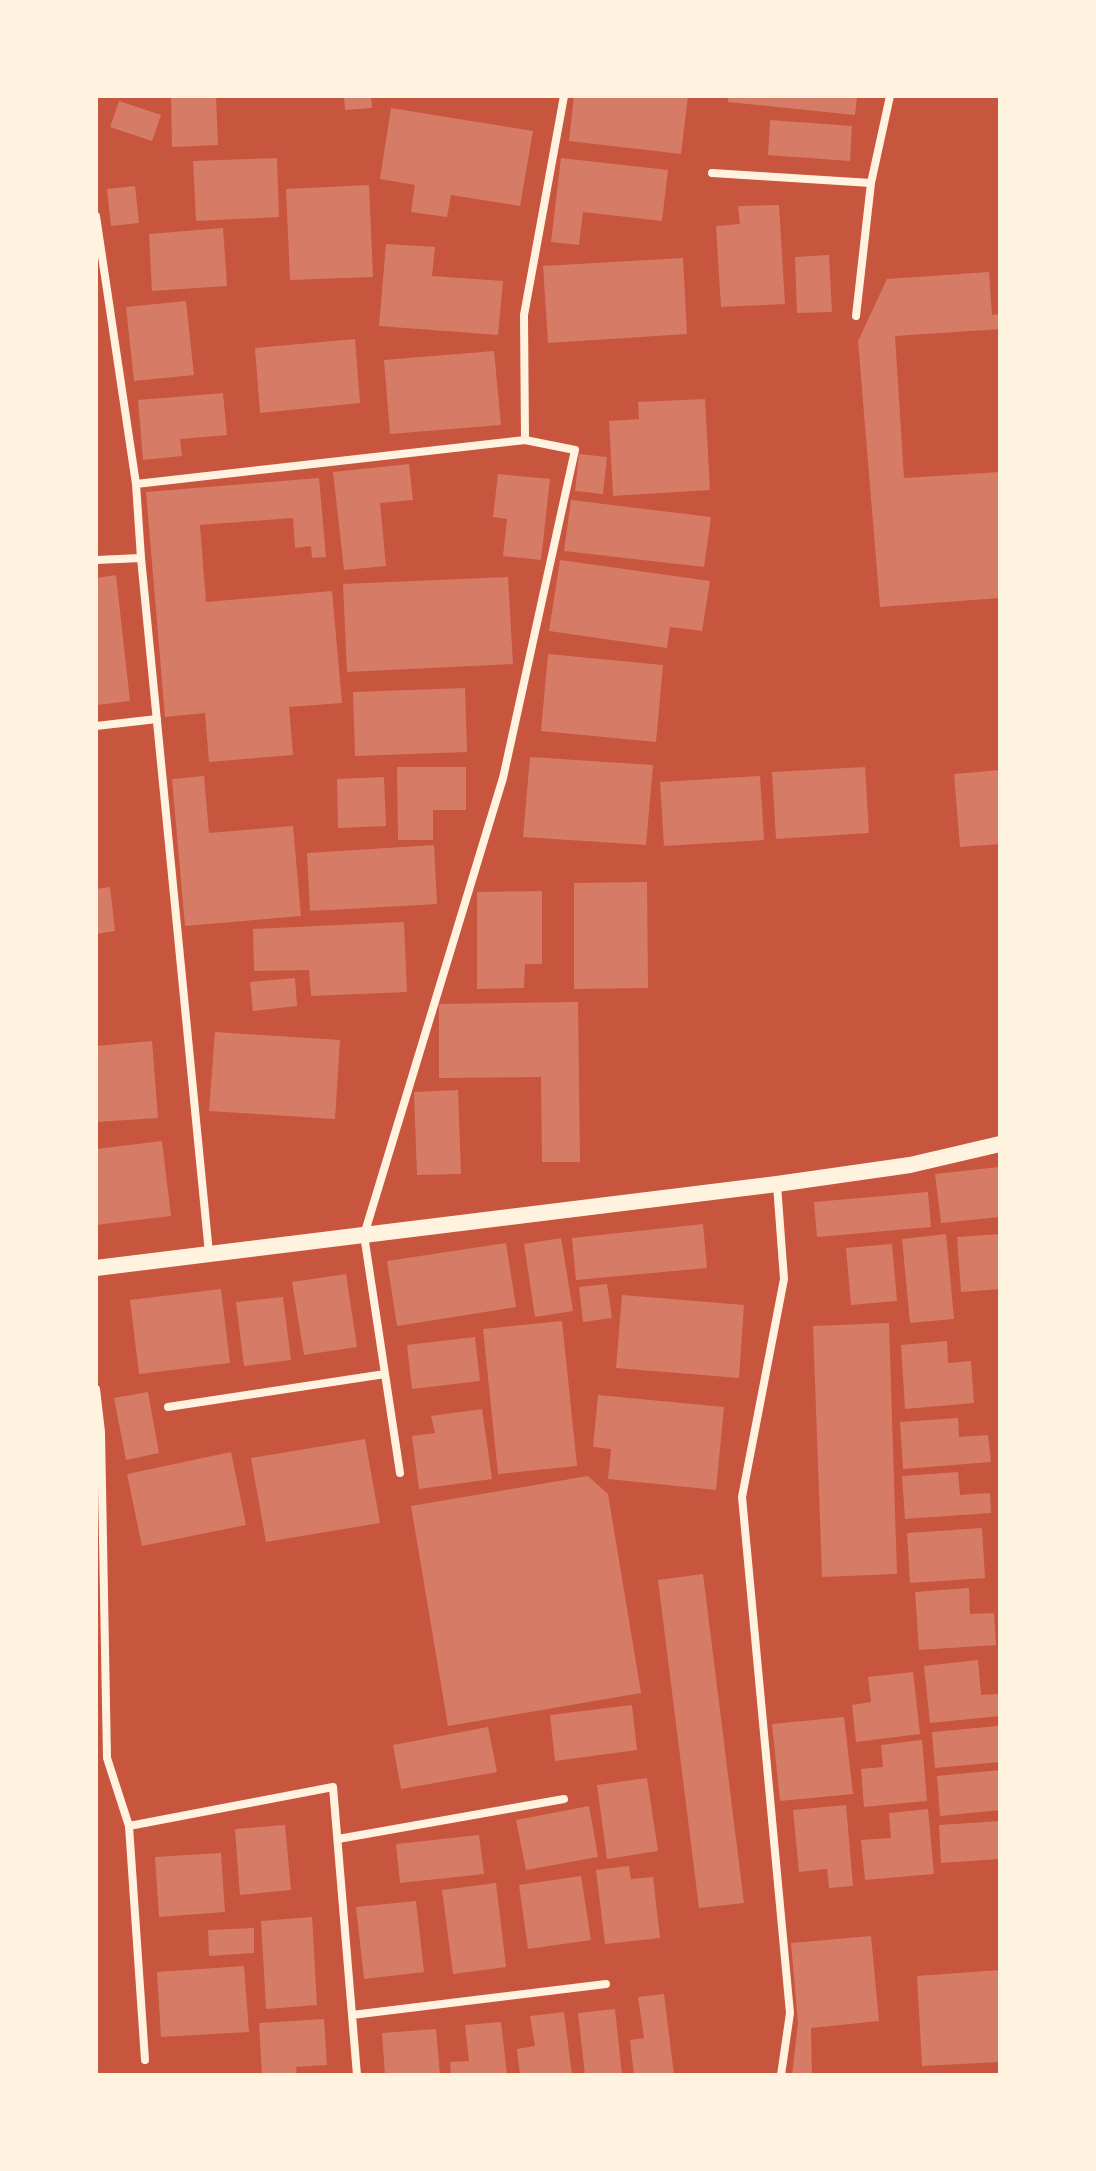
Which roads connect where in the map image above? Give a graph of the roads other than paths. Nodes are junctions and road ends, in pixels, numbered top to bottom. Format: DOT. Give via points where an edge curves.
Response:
graph roads {
  1 [pos="564,96"];
  2 [pos="890,96"];
  3 [pos="712,173"];
  4 [pos="871,183"];
  5 [pos="96,216"];
  6 [pos="101,279"];
  7 [pos="856,316"];
  8 [pos="525,440"];
  9 [pos="136,484"];
  10 [pos="141,558"];
  11 [pos="96,560"];
  12 [pos="157,719"];
  13 [pos="96,726"];
  14 [pos="1000,1144"];
  15 [pos="777,1184"];
  16 [pos="364,1235"];
  17 [pos="209,1254"];
  18 [pos="96,1268"];
  19 [pos="385,1374"];
  20 [pos="96,1389"];
  21 [pos="168,1407"];
  22 [pos="400,1473"];
  23 [pos="564,1799"];
  24 [pos="129,1826"];
  25 [pos="338,1839"];
  26 [pos="606,1984"];
  27 [pos="352,2015"];
  28 [pos="145,2060"];
  29 [pos="357,2075"];
  30 [pos="781,2075"];
  1 -- 8 [label="street" via="524,315"];
  2 -- 4 [label="street"];
  3 -- 4 [label="street"];
  4 -- 7 [label="street"];
  5 -- 6 [label="street"];
  6 -- 9 [label="street"];
  8 -- 9 [label="street"];
  8 -- 16 [label="street" via="575,450 503,778"];
  9 -- 10 [label="street"];
  10 -- 11 [label="street"];
  10 -- 12 [label="street"];
  12 -- 13 [label="street"];
  12 -- 17 [label="street"];
  14 -- 15 [label="main road" via="910,1165"];
  15 -- 16 [label="main road"];
  15 -- 30 [label="street" via="784,1279 742,1497 790,2013"];
  16 -- 17 [label="main road"];
  16 -- 19 [label="street"];
  17 -- 18 [label="main road"];
  19 -- 21 [label="street"];
  19 -- 22 [label="street"];
  20 -- 24 [label="street" via="107,1758"];
  23 -- 25 [label="street"];
  24 -- 25 [label="street" via="333,1787"];
  24 -- 28 [label="street"];
  25 -- 27 [label="street"];
  26 -- 27 [label="street"];
  27 -- 29 [label="street"];
}
